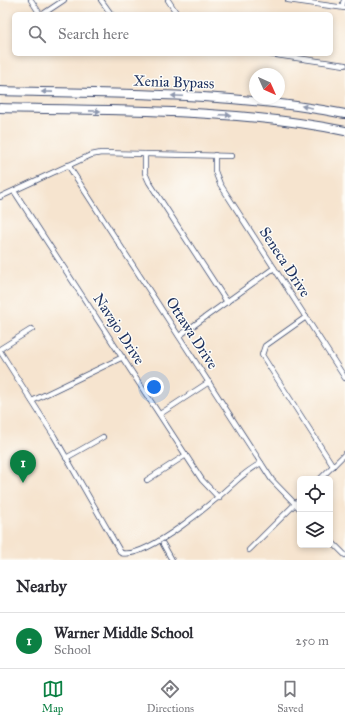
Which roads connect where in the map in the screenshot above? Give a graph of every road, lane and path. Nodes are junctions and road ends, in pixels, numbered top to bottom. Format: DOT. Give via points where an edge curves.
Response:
graph roads {
  1 [pos="31,0"];
  2 [pos="64,0"];
  3 [pos="101,0"];
  4 [pos="168,0"];
  5 [pos="288,0"];
  6 [pos="344,0"];
  7 [pos="343,7"];
  8 [pos="40,12"];
  9 [pos="45,12"];
  10 [pos="110,12"];
  11 [pos="176,12"];
  12 [pos="283,56"];
  13 [pos="345,65"];
  14 [pos="0,91"];
  15 [pos="0,109"];
  16 [pos="345,114"];
  17 [pos="345,131"];
  18 [pos="145,154"];
  19 [pos="215,156"];
  20 [pos="231,156"];
  21 [pos="68,165"];
  22 [pos="14,191"];
  23 [pos="0,197"];
  24 [pos="274,268"];
  25 [pos="227,302"];
  26 [pos="306,317"];
  27 [pos="32,329"];
  28 [pos="180,336"];
  29 [pos="0,350"];
  30 [pos="123,358"];
  31 [pos="345,378"];
  32 [pos="209,382"];
  33 [pos="32,401"];
  34 [pos="160,414"];
  35 [pos="103,437"];
  36 [pos="345,454"];
  37 [pos="186,455"];
  38 [pos="66,458"];
  39 [pos="261,463"];
  40 [pos="333,466"];
  41 [pos="323,476"];
  42 [pos="147,480"];
  43 [pos="219,498"];
  44 [pos="295,504"];
  45 [pos="297,506"];
  46 [pos="333,543"];
  47 [pos="162,544"];
  48 [pos="249,550"];
  49 [pos="345,555"];
  50 [pos="172,560"];
  1 -- 8 [label="street"];
  2 -- 9 [label="street"];
  3 -- 10 [label="street"];
  4 -- 11 [label="street"];
  5 -- 7 [label="street"];
  6 -- 7 [label="street"];
  12 -- 13 [label="street"];
  16 -- 14 [label="highway, Xenia Bypass, one-way" via="210,97"];
  15 -- 17 [label="highway, Xenia Bypass, one-way" via="232,116"];
  18 -- 19 [label="street"];
  18 -- 21 [label="street" via="101,153"];
  18 -- 25 [label="street" via="145,173 149,182"];
  19 -- 20 [label="street"];
  19 -- 24 [label="street, Seneca Drive" via="215,171 220,184"];
  21 -- 22 [label="street"];
  21 -- 28 [label="street, Ottawa Drive"];
  22 -- 23 [label="street"];
  22 -- 30 [label="street, Navajo Drive"];
  24 -- 25 [label="street"];
  24 -- 26 [label="street, Seneca Drive"];
  25 -- 28 [label="street"];
  26 -- 31 [label="street, Seneca Drive"];
  26 -- 40 [label="street" via="265,346 262,355"];
  27 -- 29 [label="street"];
  28 -- 32 [label="street, Ottawa Drive"];
  29 -- 33 [label="street"];
  30 -- 33 [label="street"];
  30 -- 34 [label="street, Navajo Drive"];
  32 -- 34 [label="street"];
  32 -- 39 [label="street, Ottawa Drive"];
  33 -- 38 [label="street"];
  34 -- 37 [label="street, Navajo Drive"];
  35 -- 38 [label="street"];
  36 -- 40 [label="street"];
  37 -- 42 [label="street"];
  37 -- 43 [label="street, Navajo Drive" via="202,480"];
  38 -- 47 [label="street" via="121,553 127,557 139,557"];
  39 -- 43 [label="street" via="237,480"];
  39 -- 44 [label="street, Ottawa Drive" via="275,484"];
  40 -- 41 [label="street"];
  43 -- 47 [label="street" via="189,527"];
  44 -- 45 [label="street, Ottawa Drive"];
  44 -- 48 [label="street"];
  46 -- 49 [label="street"];
  47 -- 50 [label="street"];
}
